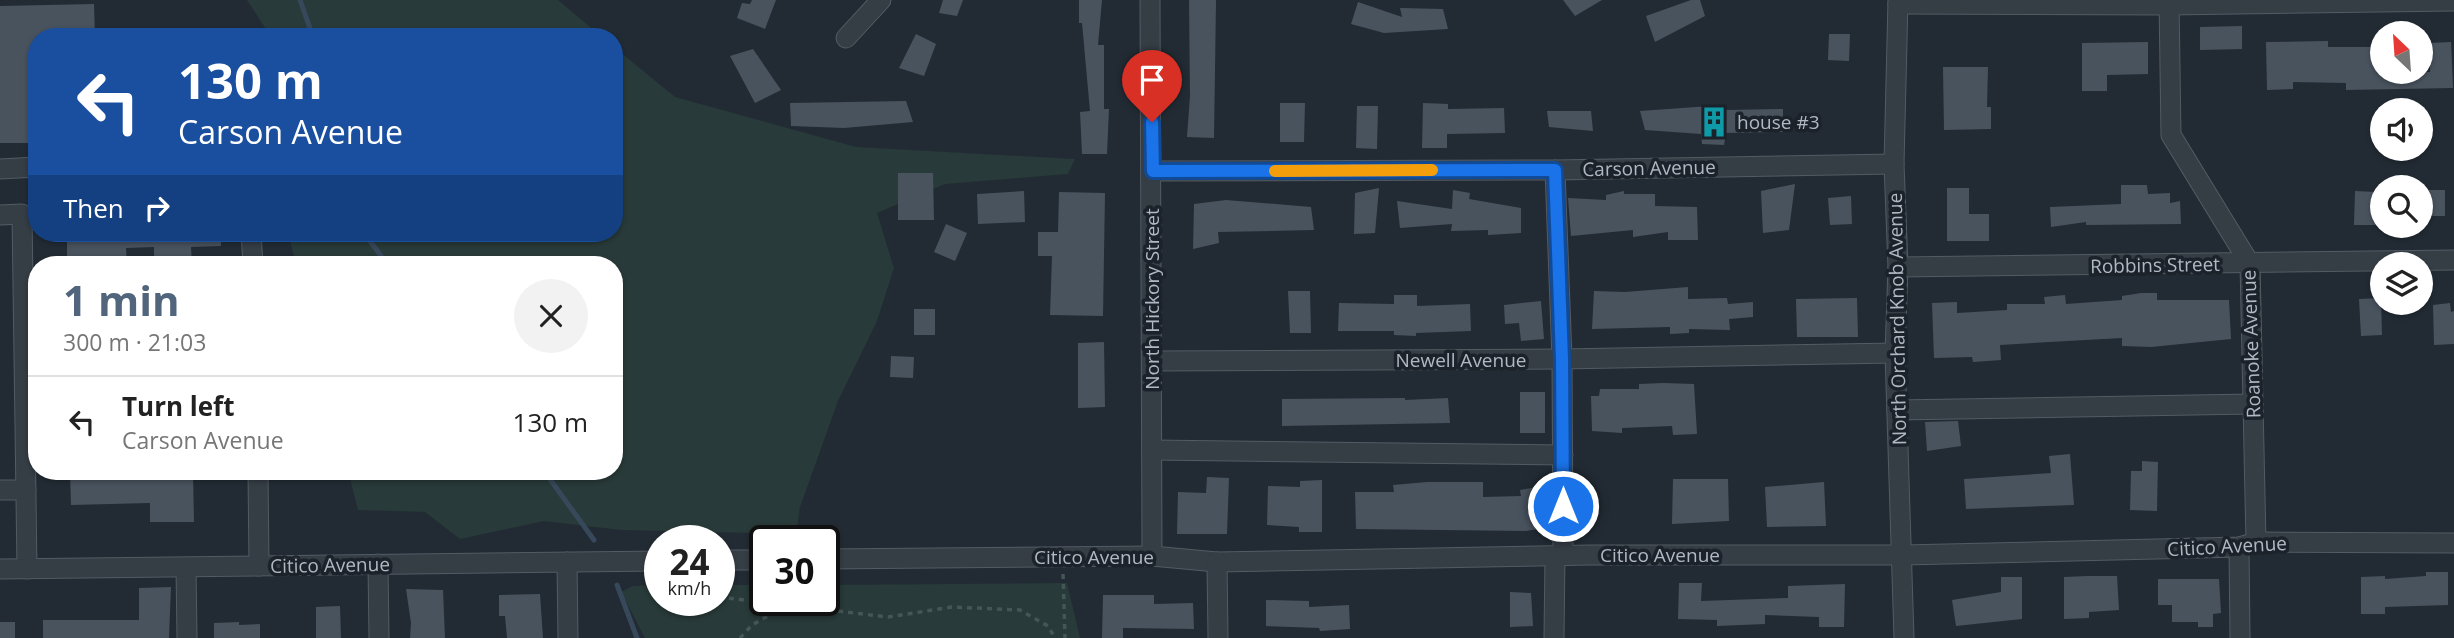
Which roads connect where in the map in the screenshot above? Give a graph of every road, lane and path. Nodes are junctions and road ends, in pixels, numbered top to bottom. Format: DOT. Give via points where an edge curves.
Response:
graph roads {
  1 [pos="881,0"];
  2 [pos="1150,0"];
  3 [pos="2454,1"];
  4 [pos="1898,2"];
  5 [pos="2169,2"];
  6 [pos="846,38"];
  7 [pos="1894,164"];
  8 [pos="28,167"];
  9 [pos="0,169"];
  10 [pos="1555,170"];
  11 [pos="1153,171"];
  12 [pos="0,215"];
  13 [pos="2454,260"];
  14 [pos="2250,264"];
  15 [pos="1898,267"];
  16 [pos="28,324"];
  17 [pos="1895,353"];
  18 [pos="1562,359"];
  19 [pos="1152,361"];
  20 [pos="2253,404"];
  21 [pos="1897,410"];
  22 [pos="1152,450"];
  23 [pos="1563,455"];
  24 [pos="28,473"];
  25 [pos="258,480"];
  26 [pos="0,490"];
  27 [pos="26,490"];
  28 [pos="2454,543"];
  29 [pos="2247,545"];
  30 [pos="1903,555"];
  31 [pos="1152,556"];
  32 [pos="1559,556"];
  33 [pos="1063,557"];
  34 [pos="840,559"];
  35 [pos="644,561"];
  36 [pos="567,562"];
  37 [pos="1217,562"];
  38 [pos="377,564"];
  39 [pos="259,566"];
  40 [pos="186,568"];
  41 [pos="0,569"];
  42 [pos="27,569"];
  43 [pos="840,610"];
  44 [pos="768,616"];
  45 [pos="187,638"];
  46 [pos="379,638"];
  47 [pos="568,638"];
  48 [pos="740,638"];
  49 [pos="1055,638"];
  50 [pos="1065,638"];
  51 [pos="1217,638"];
  52 [pos="1554,638"];
  53 [pos="1905,638"];
  54 [pos="2240,638"];
  1 -- 6 [label="street"];
  2 -- 11 [label="street, North Hickory Street"];
  3 -- 5 [label="street"];
  4 -- 5 [label="street"];
  4 -- 7 [label="street, North Orchard Knob Avenue"];
  5 -- 14 [label="street, Roanoke Avenue" via="2171,135"];
  7 -- 10 [label="street, Carson Avenue"];
  7 -- 15 [label="street, North Orchard Knob Avenue"];
  8 -- 9 [label="street"];
  10 -- 11 [label="street, Carson Avenue"];
  10 -- 18 [label="street"];
  11 -- 19 [label="street, North Hickory Street"];
  12 -- 16 [label="street" via="22,214"];
  13 -- 14 [label="street, Robbins Street"];
  14 -- 15 [label="street, Robbins Street"];
  14 -- 20 [label="street, Roanoke Avenue"];
  15 -- 17 [label="street, North Orchard Knob Avenue"];
  17 -- 18 [label="street, Newell Avenue"];
  17 -- 21 [label="street, North Orchard Knob Avenue"];
  18 -- 19 [label="street, Newell Avenue"];
  18 -- 23 [label="street"];
  19 -- 22 [label="street, North Hickory Street"];
  20 -- 21 [label="street"];
  20 -- 29 [label="street, Roanoke Avenue"];
  21 -- 30 [label="street, North Orchard Knob Avenue"];
  22 -- 23 [label="street"];
  22 -- 31 [label="street, North Hickory Street"];
  23 -- 32 [label="street"];
  24 -- 27 [label="street"];
  25 -- 39 [label="street"];
  26 -- 27 [label="street"];
  27 -- 42 [label="street"];
  28 -- 29 [label="street, Citico Avenue"];
  29 -- 30 [label="street, Citico Avenue"];
  29 -- 54 [label="street, Roanoke Avenue"];
  30 -- 32 [label="street, Citico Avenue"];
  30 -- 53 [label="street, North Orchard Knob Avenue"];
  31 -- 33 [label="street, Citico Avenue"];
  31 -- 37 [label="street, Citico Avenue"];
  32 -- 37 [label="street, Citico Avenue"];
  32 -- 52 [label="street"];
  33 -- 34 [label="street, Citico Avenue"];
  33 -- 50 [label="path"];
  35 -- 36 [label="street, Citico Avenue"];
  36 -- 38 [label="street, Citico Avenue"];
  36 -- 47 [label="street"];
  37 -- 51 [label="street"];
  38 -- 39 [label="street, Citico Avenue"];
  38 -- 46 [label="street"];
  39 -- 40 [label="street, Citico Avenue"];
  40 -- 42 [label="street, Citico Avenue"];
  40 -- 45 [label="street"];
  41 -- 42 [label="street, Citico Avenue"];
  43 -- 49 [label="path" via="888,617 952,607 1020,610 1048,626"];
  44 -- 48 [label="path"];
}
